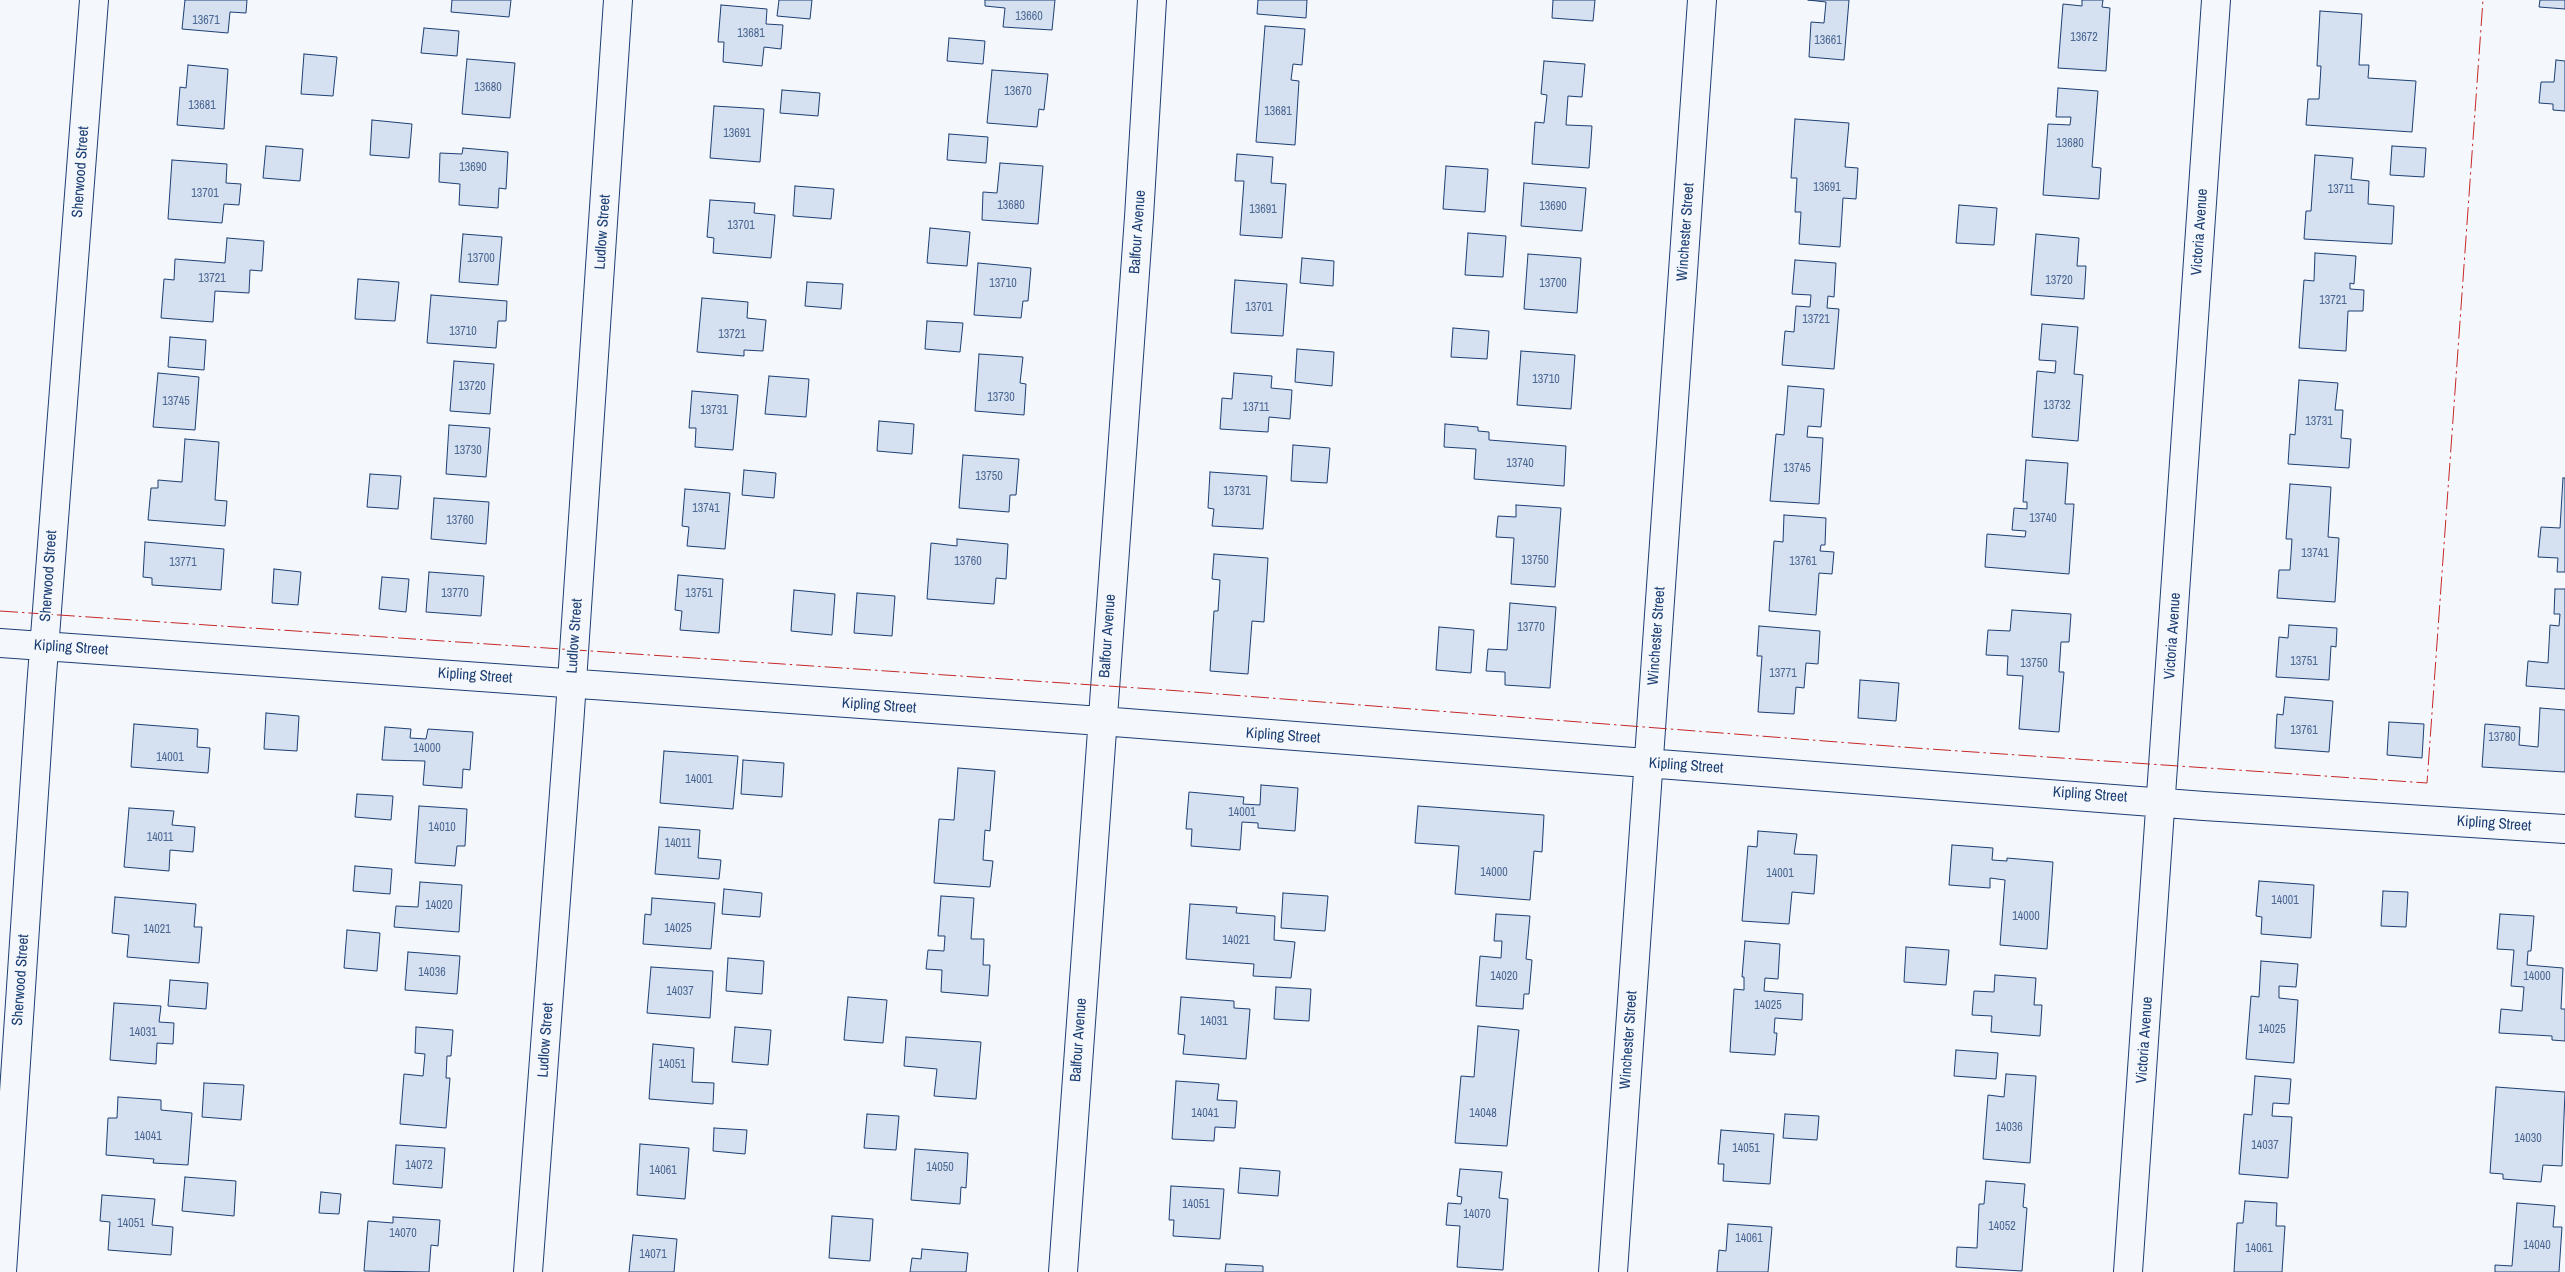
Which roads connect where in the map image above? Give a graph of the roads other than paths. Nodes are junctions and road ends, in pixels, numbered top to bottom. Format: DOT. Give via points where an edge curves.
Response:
graph roads {
  1 [pos="94,0"];
  2 [pos="618,0"];
  3 [pos="1152,0"];
  4 [pos="1702,0"];
  5 [pos="2216,0"];
  6 [pos="0,643"];
  7 [pos="44,645"];
  8 [pos="572,684"];
  9 [pos="1101,721"];
  10 [pos="1649,763"];
  11 [pos="2162,801"];
  12 [pos="2565,829"];
  13 [pos="2,1272"];
  14 [pos="528,1272"];
  15 [pos="1063,1272"];
  16 [pos="1613,1272"];
  17 [pos="2128,1272"];
  1 -- 7 [label="street, Sherwood Street"];
  2 -- 8 [label="street, Ludlow Street"];
  3 -- 9 [label="street, Balfour Avenue"];
  4 -- 10 [label="street, Winchester Street"];
  5 -- 11 [label="street, Victoria Avenue"];
  6 -- 7 [label="street, Kipling Street"];
  7 -- 8 [label="street, Kipling Street"];
  7 -- 13 [label="street, Sherwood Street"];
  8 -- 9 [label="street, Kipling Street"];
  8 -- 14 [label="street, Ludlow Street"];
  9 -- 10 [label="street, Kipling Street"];
  9 -- 15 [label="street, Balfour Avenue"];
  10 -- 11 [label="street, Kipling Street"];
  10 -- 16 [label="street, Winchester Street"];
  11 -- 12 [label="street, Kipling Street"];
  11 -- 17 [label="street, Victoria Avenue"];
}
